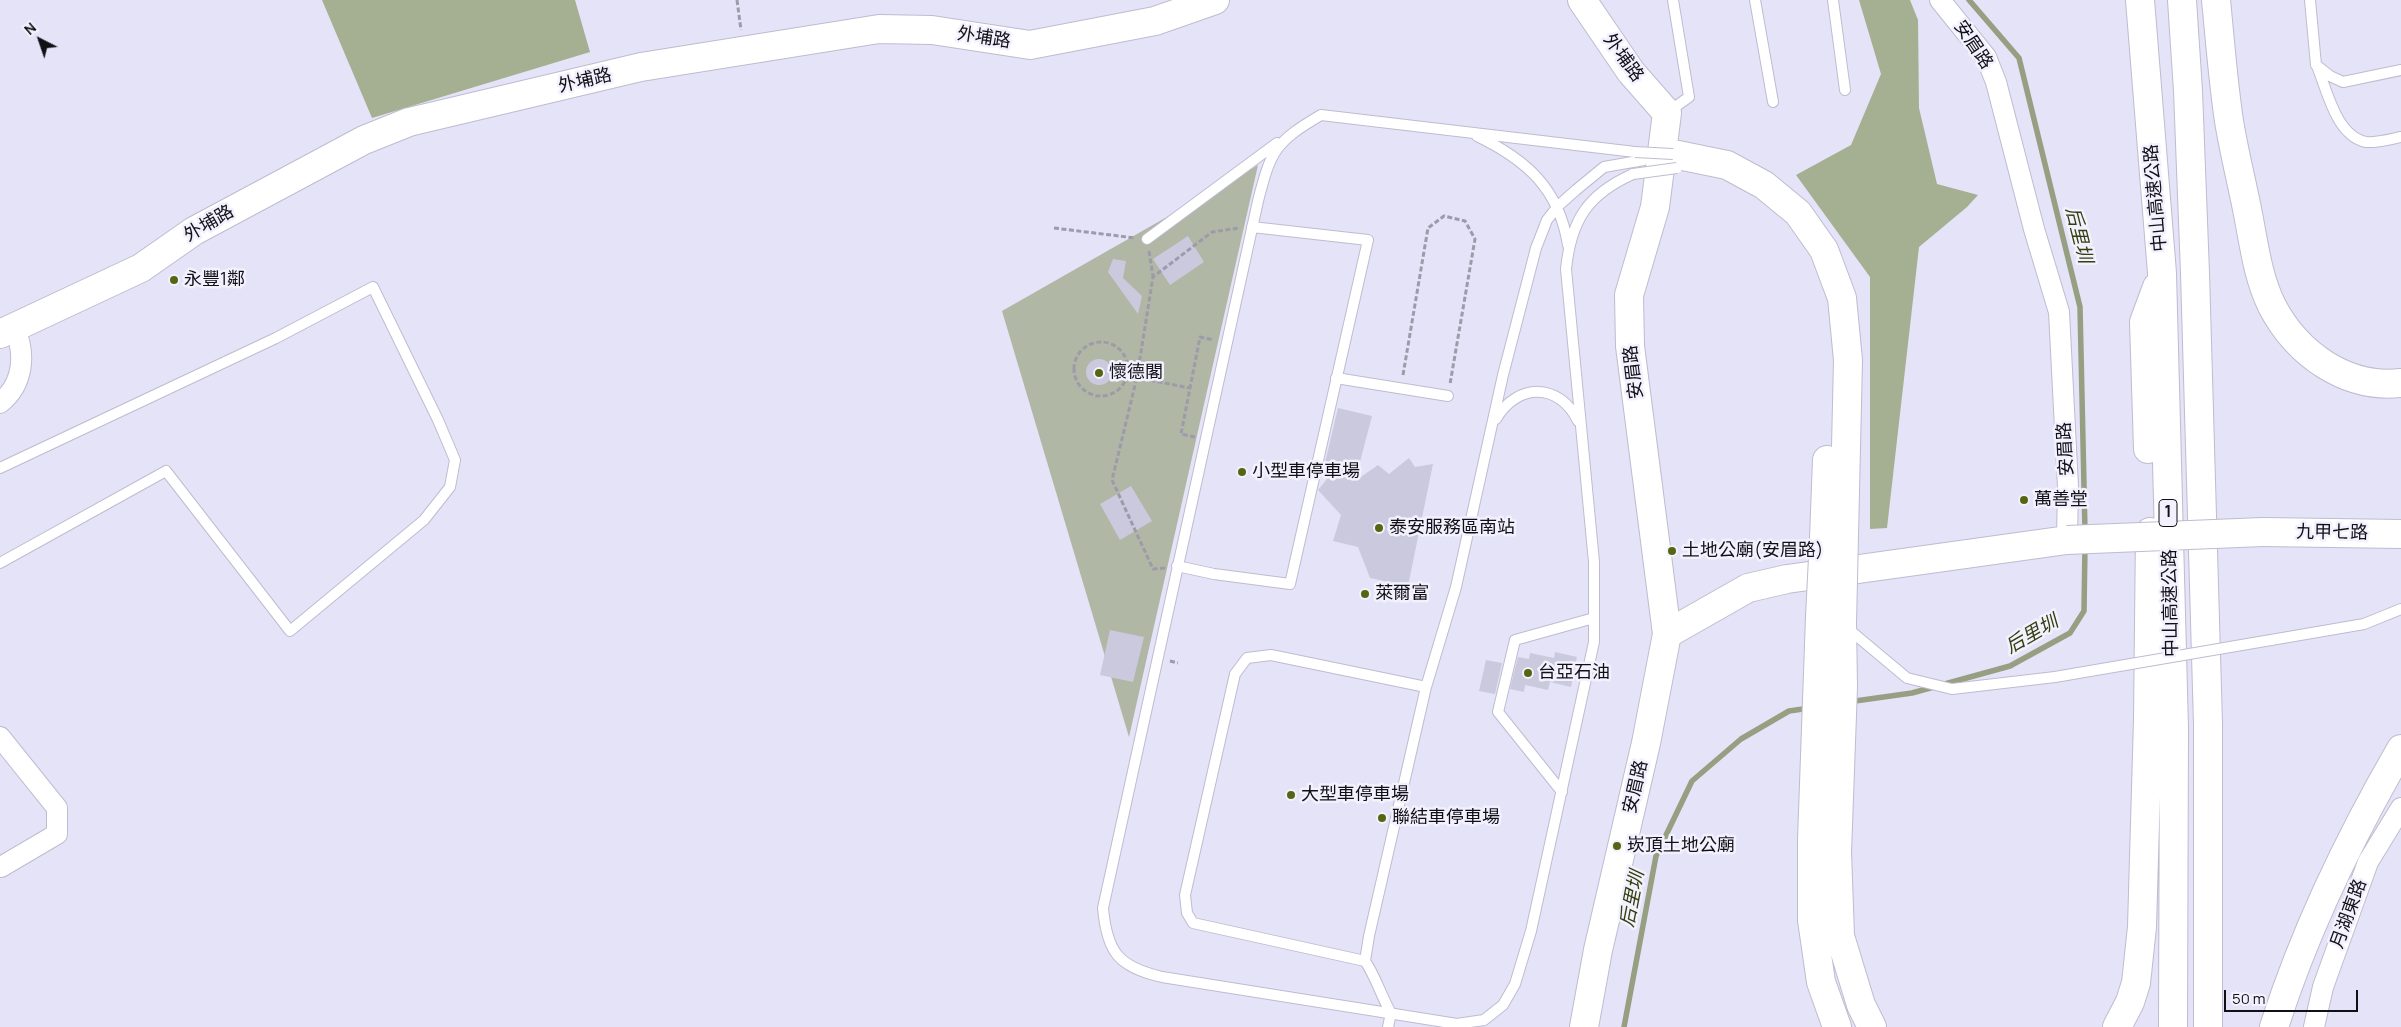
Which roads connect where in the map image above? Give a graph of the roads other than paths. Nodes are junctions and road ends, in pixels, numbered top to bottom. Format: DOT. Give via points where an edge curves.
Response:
graph roads {
  1 [pos="1215,0"];
  2 [pos="1582,0"];
  3 [pos="1672,0"];
  4 [pos="1755,0"];
  5 [pos="1833,0"];
  6 [pos="1940,0"];
  7 [pos="2140,0"];
  8 [pos="2182,0"];
  9 [pos="2216,0"];
  10 [pos="2310,0"];
  11 [pos="2316,65"];
  12 [pos="2401,70"];
  13 [pos="1845,90"];
  14 [pos="1773,102"];
  15 [pos="1667,113"];
  16 [pos="1470,132"];
  17 [pos="1286,137"];
  18 [pos="2401,137"];
  19 [pos="1675,161"];
  20 [pos="1558,206"];
  21 [pos="1252,226"];
  22 [pos="1147,239"];
  23 [pos="1568,246"];
  24 [pos="2162,273"];
  25 [pos="7,330"];
  26 [pos="1336,378"];
  27 [pos="2401,383"];
  28 [pos="1448,396"];
  29 [pos="0,403"];
  30 [pos="1492,425"];
  31 [pos="1580,426"];
  32 [pos="0,468"];
  33 [pos="2401,534"];
  34 [pos="2067,540"];
  35 [pos="0,563"];
  36 [pos="1177,566"];
  37 [pos="2401,609"];
  38 [pos="1594,618"];
  39 [pos="1831,620"];
  40 [pos="1667,634"];
  41 [pos="1426,687"];
  42 [pos="1829,723"];
  43 [pos="0,737"];
  44 [pos="2401,749"];
  45 [pos="1562,792"];
  46 [pos="2401,808"];
  47 [pos="0,866"];
  48 [pos="1365,961"];
  49 [pos="1391,1013"];
  50 [pos="1388,1027"];
  51 [pos="1584,1027"];
  52 [pos="1837,1027"];
  53 [pos="1872,1027"];
  54 [pos="2117,1027"];
  55 [pos="2173,1027"];
  56 [pos="2208,1027"];
  57 [pos="2274,1027"];
  58 [pos="2314,1027"];
  1 -- 25 [label="main road, 外埔路" via="1155,20 1030,45 932,30 879,29 641,67 409,122 364,140 194,230 140,268"];
  2 -- 15 [label="main road, 外埔路" via="1632,72"];
  3 -- 15 [label="lane" via="1689,98"];
  4 -- 14 [label="lane"];
  5 -- 13 [label="lane"];
  6 -- 34 [label="street, 安眉路" via="1986,57 1996,82 2059,312 2068,487"];
  7 -- 24 [label="main road, 中山高速公路 / 1"];
  8 -- 56 [label="main road, 中山高速公路 / 1" via="2195,273 2208,704"];
  9 -- 27 [label="main road" via="2229,121 2258,264 2272,305 2288,331 2312,356 2335,372 2383,385"];
  10 -- 11 [label="lane"];
  11 -- 12 [label="lane" via="2343,82"];
  11 -- 18 [label="lane" via="2340,122 2352,136 2367,142"];
  15 -- 40 [label="main road, 安眉路" via="1655,207 1629,294 1630,346"];
  16 -- 17 [label="lane" via="1321,115"];
  16 -- 19 [label="lane, bridge" via="1635,152"];
  16 -- 20 [label="lane" via="1500,147 1533,172"];
  17 -- 21 [label="lane" via="1275,149 1266,168"];
  17 -- 22 [label="lane"];
  19 -- 20 [label="lane, bridge" via="1644,160 1604,167"];
  19 -- 23 [label="lane, bridge" via="1610,184 1583,211"];
  19 -- 39 [label="main road, bridge" via="1726,176 1758,193 1787,221 1812,254 1828,300 1834,536"];
  20 -- 23 [label="lane"];
  20 -- 30 [label="lane" via="1547,220 1536,248"];
  21 -- 26 [label="lane" via="1368,240"];
  21 -- 36 [label="lane"];
  23 -- 31 [label="lane" via="1566,269"];
  24 -- 54 [label="main road" via="2144,322 2151,560 2142,927 2136,983"];
  24 -- 55 [label="main road, 中山高速公路 / 1" via="2174,728"];
  25 -- 29 [label="street" via="21,344 17,384"];
  26 -- 28 [label="lane"];
  26 -- 36 [label="lane" via="1290,584"];
  30 -- 31 [label="lane" via="1507,404 1519,395 1537,391 1572,409"];
  30 -- 41 [label="lane" via="1456,587"];
  31 -- 38 [label="lane" via="1594,562"];
  32 -- 35 [label="lane" via="276,338 373,287 455,460 450,487 424,520 290,631 166,471"];
  33 -- 34 [label="main road, 九甲七路, bridge" via="2263,532"];
  34 -- 40 [label="main road" via="1787,579 1748,588"];
  36 -- 49 [label="lane" via="1108,882 1103,908 1105,934 1117,955 1137,971"];
  37 -- 39 [label="lane, bridge" via="2364,624 2055,678 1952,688 1907,678"];
  38 -- 45 [label="lane" via="1594,642"];
  38 -- 45 [label="lane" via="1515,640 1498,712"];
  39 -- 42 [label="main road"];
  40 -- 51 [label="main road, 安眉路"];
  41 -- 48 [label="lane"];
  41 -- 48 [label="lane" via="1271,655 1247,658 1235,674 1185,895 1192,923"];
  42 -- 52 [label="main road" via="1812,840 1812,920 1821,982"];
  42 -- 53 [label="main road" via="1840,936 1861,1005"];
  43 -- 47 [label="street" via="57,808 56,834"];
  44 -- 57 [label="main road" via="2380,784 2308,931"];
  45 -- 49 [label="lane" via="1531,931 1516,984 1502,1005 1484,1020 1457,1024"];
  46 -- 58 [label="street, 月湖東路" via="2368,862 2323,987"];
  48 -- 49 [label="lane"];
  49 -- 50 [label="lane"];
}
